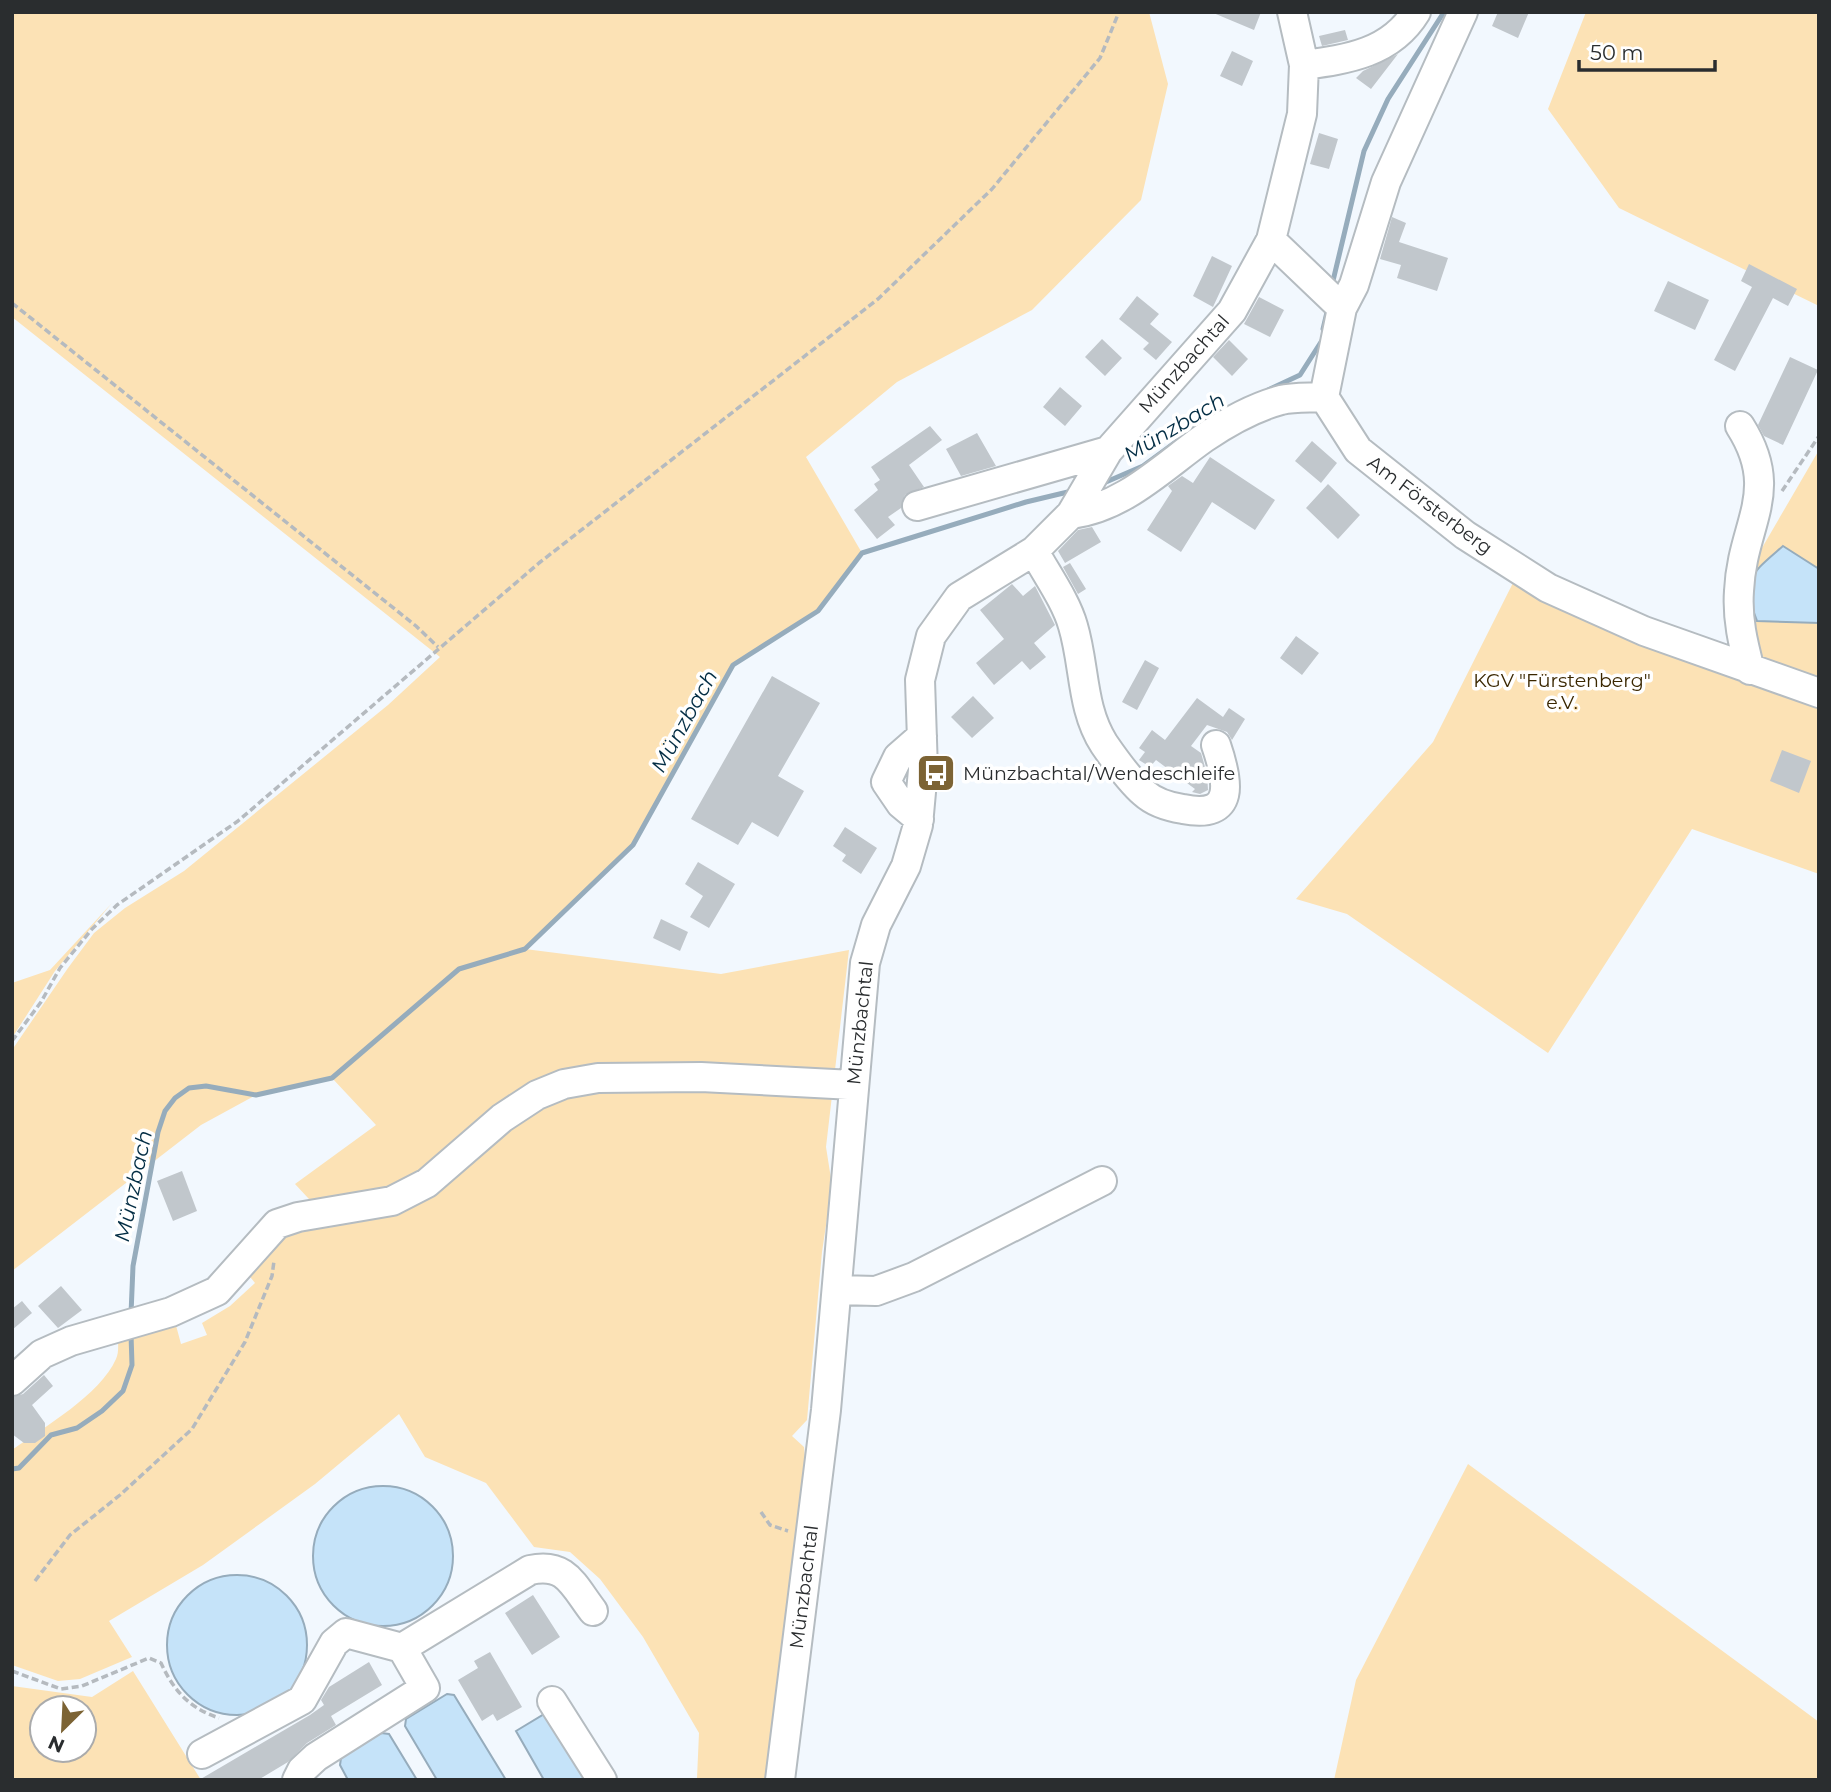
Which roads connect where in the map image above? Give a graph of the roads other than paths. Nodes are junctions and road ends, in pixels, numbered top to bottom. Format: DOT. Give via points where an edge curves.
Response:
graph roads {
  1 [pos="1292,12"];
  2 [pos="1416,12"];
  3 [pos="1463,12"];
  4 [pos="1304,65"];
  5 [pos="1271,240"];
  6 [pos="1337,305"];
  7 [pos="1324,397"];
  8 [pos="1740,426"];
  9 [pos="1101,463"];
  10 [pos="917,506"];
  11 [pos="1075,509"];
  12 [pos="1034,551"];
  13 [pos="1750,670"];
  14 [pos="1819,693"];
  15 [pos="1216,746"];
  16 [pos="853,1085"];
  17 [pos="1102,1181"];
  18 [pos="838,1290"];
  19 [pos="12,1381"];
  20 [pos="593,1611"];
  21 [pos="402,1648"];
  22 [pos="552,1701"];
  23 [pos="202,1754"];
  24 [pos="297,1780"];
  25 [pos="602,1780"];
  26 [pos="780,1780"];
  1 -- 4 [label="street, Münzbachtal"];
  2 -- 4 [label="street" via="1401,32 1367,53"];
  3 -- 6 [label="street" via="1386,182 1354,285"];
  4 -- 5 [label="street, Münzbachtal" via="1302,114"];
  5 -- 6 [label="street"];
  5 -- 9 [label="street, Münzbachtal" via="1232,311"];
  6 -- 7 [label="street"];
  7 -- 11 [label="street" via="1282,400 1246,414 1094,512"];
  7 -- 13 [label="street, Am Försterberg" via="1358,450 1465,536 1548,588 1644,631"];
  8 -- 13 [label="street" via="1755,450 1761,488 1738,589 1739,629"];
  9 -- 10 [label="street"];
  9 -- 11 [label="street, Münzbachtal"];
  11 -- 12 [label="street, Münzbachtal"];
  12 -- 15 [label="street" via="1072,622 1092,720 1104,743 1145,794 1190,811 1213,809 1221,803 1227,784"];
  12 -- 16 [label="street, Münzbachtal" via="958,597 931,636 920,680 923,788 919,819 906,866 876,925 865,963"];
  13 -- 14 [label="street, Am Försterberg"];
  16 -- 18 [label="street, Münzbachtal"];
  16 -- 19 [label="street" via="701,1077 598,1078 564,1084 502,1118 427,1183 392,1201 298,1216 277,1224 217,1291 192,1304 42,1354"];
  17 -- 18 [label="street" via="914,1277 876,1291"];
  18 -- 26 [label="street, Münzbachtal"];
  20 -- 21 [label="street" via="566,1575 548,1566 530,1570"];
  21 -- 23 [label="street" via="346,1633 328,1651 302,1700"];
  21 -- 24 [label="street" via="425,1688 316,1757"];
  22 -- 25 [label="street"];
}
